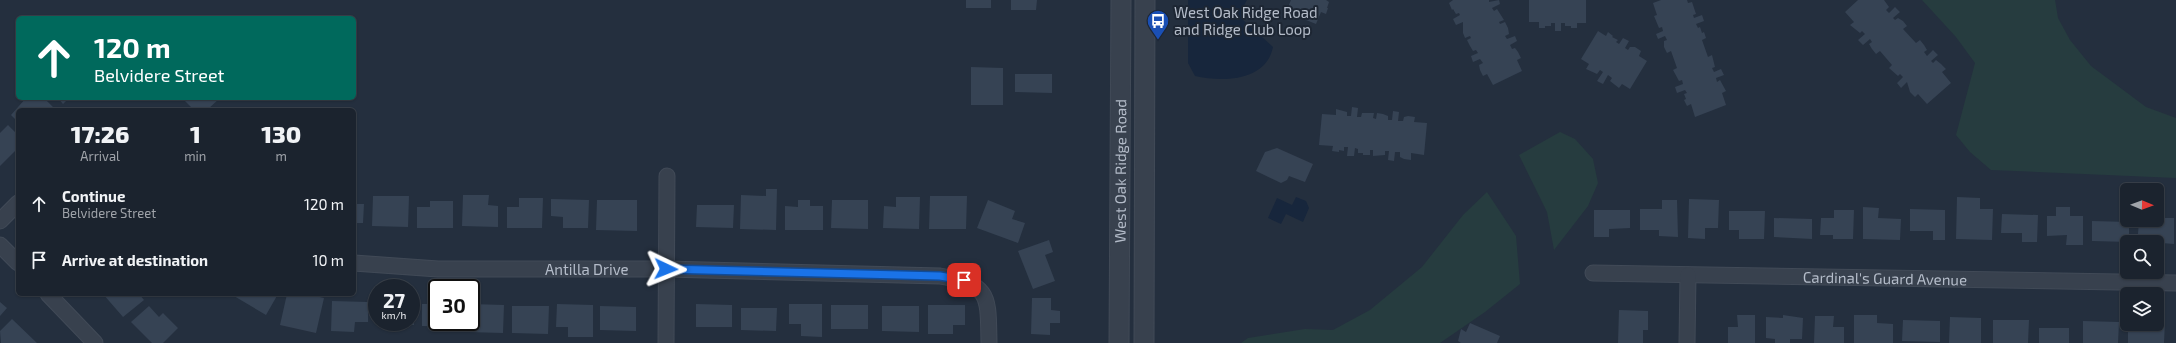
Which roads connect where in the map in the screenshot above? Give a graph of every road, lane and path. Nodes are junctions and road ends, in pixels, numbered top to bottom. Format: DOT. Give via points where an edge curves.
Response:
graph roads {
  1 [pos="1121,0"];
  2 [pos="1145,0"];
  3 [pos="1121,132"];
  4 [pos="1145,132"];
  5 [pos="667,176"];
  6 [pos="16,205"];
  7 [pos="0,221"];
  8 [pos="0,245"];
  9 [pos="16,261"];
  10 [pos="356,263"];
  11 [pos="666,269"];
  12 [pos="1593,274"];
  13 [pos="1688,275"];
  14 [pos="2176,283"];
  15 [pos="50,296"];
  16 [pos="95,343"];
  17 [pos="666,343"];
  18 [pos="989,343"];
  19 [pos="1119,343"];
  20 [pos="1144,343"];
  21 [pos="1687,343"];
  1 -- 3 [label="street, West Oak Ridge Road"];
  2 -- 4 [label="street, West Oak Ridge Road"];
  3 -- 4 [label="street"];
  3 -- 19 [label="street, West Oak Ridge Road"];
  4 -- 20 [label="street, West Oak Ridge Road"];
  5 -- 11 [label="street"];
  6 -- 7 [label="street"];
  8 -- 9 [label="street"];
  10 -- 11 [label="street, Antilla Drive" via="438,269"];
  11 -- 17 [label="street"];
  11 -- 18 [label="street, Antilla Drive" via="940,276 964,280 981,290 988,309"];
  12 -- 13 [label="street, Cardinal's Guard Avenue"];
  13 -- 14 [label="street, Cardinal's Guard Avenue"];
  13 -- 21 [label="street"];
  15 -- 16 [label="street"];
}
